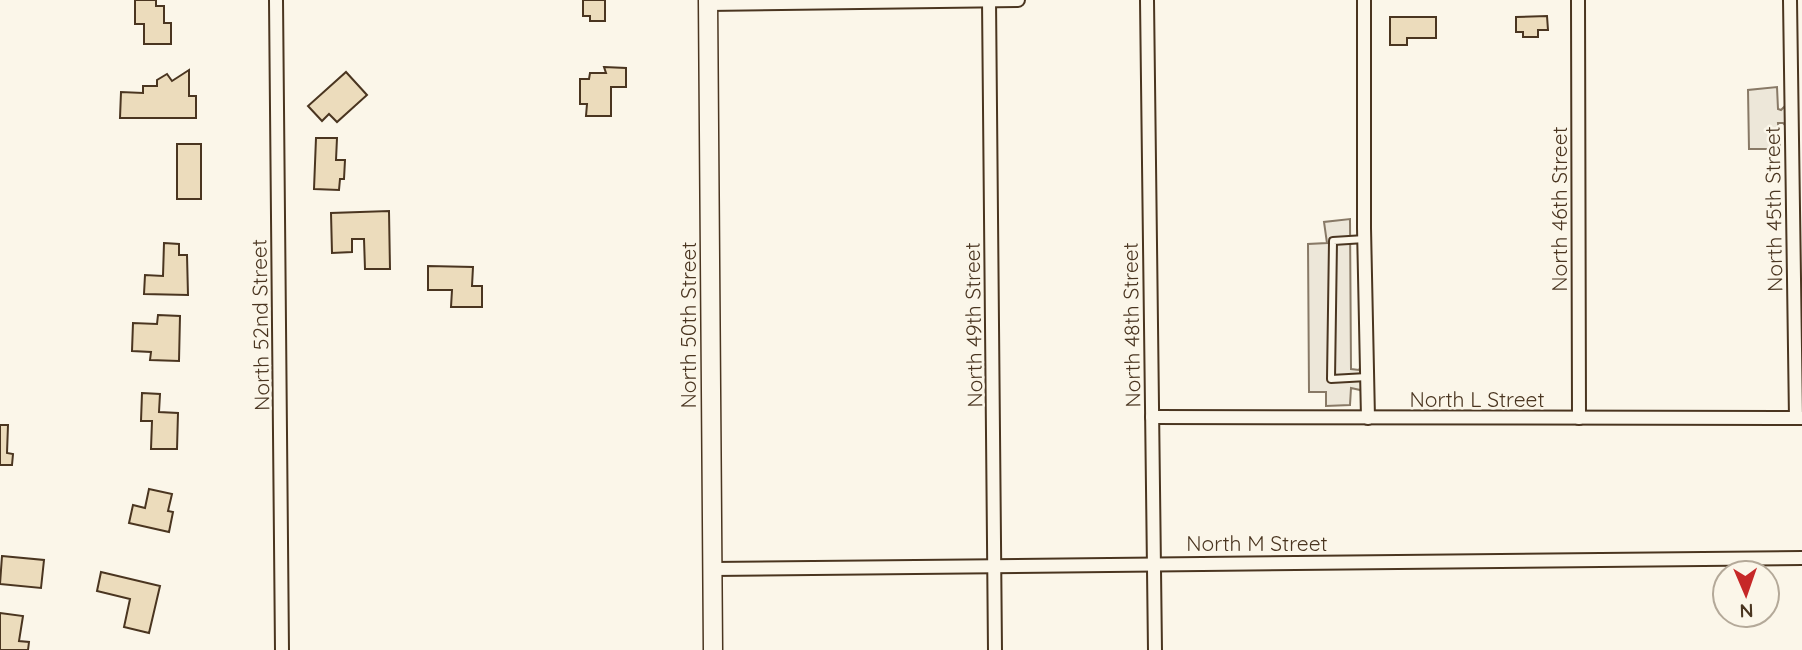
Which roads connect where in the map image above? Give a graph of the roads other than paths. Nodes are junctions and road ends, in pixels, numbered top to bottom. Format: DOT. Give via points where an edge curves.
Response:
graph roads {
  1 [pos="276,0"];
  2 [pos="989,0"];
  3 [pos="1018,0"];
  4 [pos="1147,0"];
  5 [pos="1364,0"];
  6 [pos="1578,0"];
  7 [pos="1790,0"];
  8 [pos="708,2"];
  9 [pos="1365,239"];
  10 [pos="1367,377"];
  11 [pos="1152,418"];
  12 [pos="1368,418"];
  13 [pos="1579,418"];
  14 [pos="1799,418"];
  15 [pos="1802,558"];
  16 [pos="1154,563"];
  17 [pos="995,565"];
  18 [pos="713,569"];
  19 [pos="282,650"];
  20 [pos="713,650"];
  21 [pos="995,650"];
  22 [pos="1155,650"];
  1 -- 19 [label="street, North 52nd Street"];
  2 -- 3 [label="street"];
  2 -- 8 [label="street"];
  2 -- 17 [label="street, North 49th Street"];
  4 -- 11 [label="street, North 48th Street"];
  5 -- 9 [label="street"];
  6 -- 13 [label="street, North 46th Street"];
  7 -- 14 [label="street, North 45th Street"];
  8 -- 18 [label="street, North 50th Street"];
  9 -- 10 [label="street"];
  9 -- 10 [label="lane" via="1333,241 1331,379"];
  10 -- 12 [label="street"];
  11 -- 12 [label="street, North L Street"];
  11 -- 16 [label="street, North 48th Street"];
  12 -- 13 [label="street, North L Street"];
  13 -- 14 [label="street, North L Street"];
  15 -- 16 [label="street, North M Street"];
  16 -- 17 [label="street, North M Street"];
  16 -- 22 [label="street, North 48th Street"];
  17 -- 18 [label="street, North M Street"];
  17 -- 21 [label="street, North 49th Street"];
  18 -- 20 [label="street, North 50th Street"];
}
